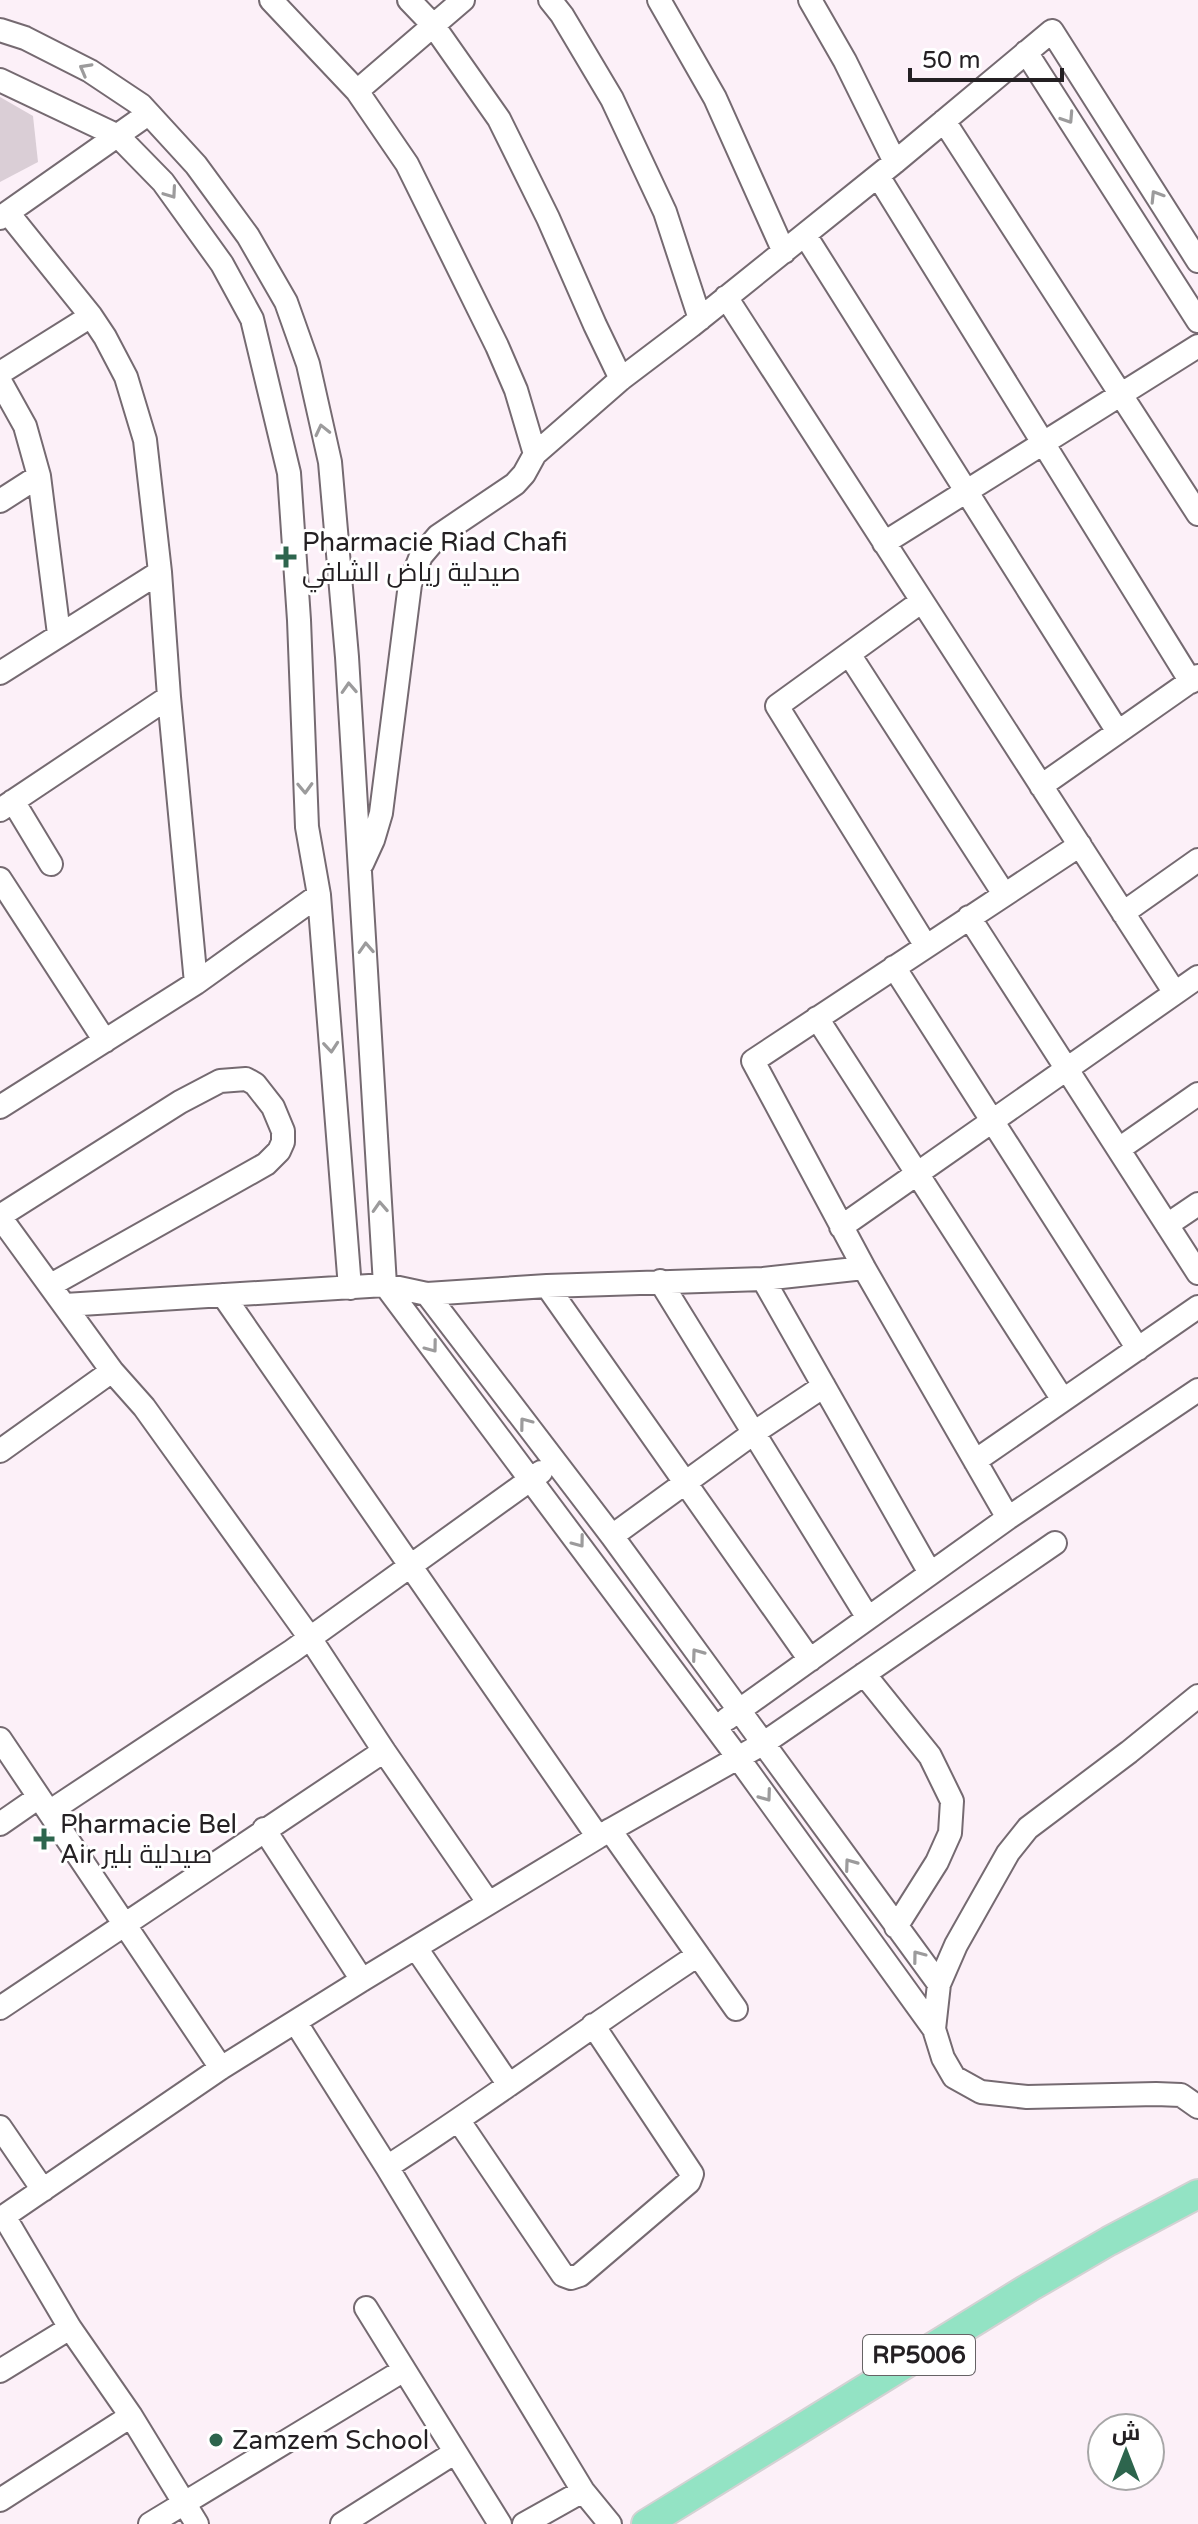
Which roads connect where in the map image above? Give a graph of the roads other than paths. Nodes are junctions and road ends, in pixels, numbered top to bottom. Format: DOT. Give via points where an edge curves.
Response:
graph roads {
  1 [pos="271,0"];
  2 [pos="409,0"];
  3 [pos="463,0"];
  4 [pos="550,0"];
  5 [pos="659,0"];
  6 [pos="810,0"];
  7 [pos="433,25"];
  8 [pos="0,30"];
  9 [pos="1026,52"];
  10 [pos="0,80"];
  11 [pos="357,91"];
  12 [pos="148,114"];
  13 [pos="944,121"];
  14 [pos="118,136"];
  15 [pos="886,169"];
  16 [pos="4,216"];
  17 [pos="805,235"];
  18 [pos="784,252"];
  19 [pos="1198,261"];
  20 [pos="726,297"];
  21 [pos="91,316"];
  22 [pos="700,319"];
  23 [pos="1198,321"];
  24 [pos="1198,346"];
  25 [pos="0,373"];
  26 [pos="621,379"];
  27 [pos="0,381"];
  28 [pos="1121,394"];
  29 [pos="1043,443"];
  30 [pos="535,454"];
  31 [pos="39,476"];
  32 [pos="966,491"];
  33 [pos="0,501"];
  34 [pos="1198,514"];
  35 [pos="884,543"];
  36 [pos="160,572"];
  37 [pos="922,601"];
  38 [pos="59,634"];
  39 [pos="849,654"];
  40 [pos="0,673"];
  41 [pos="1194,679"];
  42 [pos="169,697"];
  43 [pos="1118,732"];
  44 [pos="1041,786"];
  45 [pos="7,806"];
  46 [pos="1080,845"];
  47 [pos="1198,860"];
  48 [pos="51,864"];
  49 [pos="361,865"];
  50 [pos="0,879"];
  51 [pos="1004,894"];
  52 [pos="319,895"];
  53 [pos="1123,913"];
  54 [pos="969,917"];
  55 [pos="926,946"];
  56 [pos="894,967"];
  57 [pos="1198,977"];
  58 [pos="196,983"];
  59 [pos="1175,993"];
  60 [pos="817,1018"];
  61 [pos="105,1041"];
  62 [pos="1067,1069"];
  63 [pos="0,1080"];
  64 [pos="1198,1094"];
  65 [pos="6,1103"];
  66 [pos="992,1121"];
  67 [pos="1119,1149"];
  68 [pos="917,1174"];
  69 [pos="1198,1204"];
  70 [pos="0,1217"];
  71 [pos="1167,1225"];
  72 [pos="841,1227"];
  73 [pos="864,1268"];
  74 [pos="1198,1273"];
  75 [pos="763,1279"];
  76 [pos="660,1281"];
  77 [pos="51,1285"];
  78 [pos="385,1285"];
  79 [pos="547,1286"];
  80 [pos="350,1288"];
  81 [pos="427,1294"];
  82 [pos="223,1295"];
  83 [pos="65,1305"];
  84 [pos="1198,1307"];
  85 [pos="1138,1349"];
  86 [pos="112,1371"];
  87 [pos="824,1386"];
  88 [pos="1198,1390"];
  89 [pos="1063,1400"];
  90 [pos="755,1432"];
  91 [pos="0,1451"];
  92 [pos="554,1461"];
  93 [pos="975,1461"];
  94 [pos="532,1479"];
  95 [pos="684,1484"];
  96 [pos="1008,1518"];
  97 [pos="612,1536"];
  98 [pos="1055,1543"];
  99 [pos="410,1564"];
  100 [pos="930,1573"];
  101 [pos="868,1618"];
  102 [pos="310,1638"];
  103 [pos="810,1660"];
  104 [pos="864,1674"];
  105 [pos="1198,1696"];
  106 [pos="739,1711"];
  107 [pos="715,1727"];
  108 [pos="0,1739"];
  109 [pos="764,1743"];
  110 [pos="384,1751"];
  111 [pos="739,1759"];
  112 [pos="44,1805"];
  113 [pos="0,1824"];
  114 [pos="264,1829"];
  115 [pos="604,1834"];
  116 [pos="488,1902"];
  117 [pos="123,1924"];
  118 [pos="896,1927"];
  119 [pos="416,1948"];
  120 [pos="698,1955"];
  121 [pos="362,1980"];
  122 [pos="939,1984"];
  123 [pos="0,2008"];
  124 [pos="736,2009"];
  125 [pos="296,2023"];
  126 [pos="593,2025"];
  127 [pos="934,2029"];
  128 [pos="221,2068"];
  129 [pos="509,2085"];
  130 [pos="1198,2107"];
  131 [pos="459,2121"];
  132 [pos="0,2127"];
  133 [pos="387,2167"];
  134 [pos="43,2190"];
  135 [pos="1198,2194"];
  136 [pos="2,2217"];
  137 [pos="366,2308"];
  138 [pos="70,2328"];
  139 [pos="404,2370"];
  140 [pos="0,2371"];
  141 [pos="131,2416"];
  142 [pos="454,2453"];
  143 [pos="583,2491"];
  144 [pos="0,2500"];
  145 [pos="184,2503"];
  146 [pos="150,2524"];
  147 [pos="197,2524"];
  148 [pos="342,2524"];
  149 [pos="500,2524"];
  150 [pos="524,2524"];
  151 [pos="610,2524"];
  152 [pos="646,2524"];
  1 -- 11 [label="street"];
  2 -- 7 [label="street"];
  3 -- 7 [label="street"];
  4 -- 22 [label="street" via="612,99 665,212"];
  5 -- 18 [label="street" via="715,98"];
  6 -- 15 [label="street" via="845,61"];
  7 -- 11 [label="street"];
  7 -- 26 [label="street" via="499,119"];
  12 -- 8 [label="street, one-way" via="90,71"];
  9 -- 13 [label="street"];
  19 -- 9 [label="street, one-way" via="1052,31"];
  9 -- 23 [label="street, one-way"];
  10 -- 14 [label="street"];
  11 -- 30 [label="street" via="407,164 465,279 516,390"];
  12 -- 14 [label="street"];
  49 -- 12 [label="street, one-way" via="330,462 308,364 286,302 248,236 196,165"];
  13 -- 15 [label="street"];
  13 -- 28 [label="street"];
  14 -- 16 [label="street"];
  14 -- 52 [label="street, one-way" via="163,182 222,264 252,319 289,473 307,827"];
  15 -- 17 [label="street"];
  15 -- 29 [label="street"];
  16 -- 21 [label="street"];
  17 -- 18 [label="street"];
  17 -- 32 [label="street"];
  18 -- 20 [label="street"];
  20 -- 22 [label="street"];
  20 -- 35 [label="street"];
  21 -- 25 [label="street"];
  21 -- 36 [label="street" via="126,377 145,440"];
  22 -- 26 [label="street"];
  24 -- 28 [label="street"];
  26 -- 30 [label="street"];
  27 -- 31 [label="street" via="25,426"];
  28 -- 29 [label="street"];
  28 -- 34 [label="street"];
  29 -- 32 [label="street"];
  29 -- 41 [label="street"];
  30 -- 49 [label="street" via="515,484 438,536 421,556 410,584 381,813"];
  31 -- 33 [label="street"];
  31 -- 38 [label="street"];
  32 -- 35 [label="street"];
  32 -- 43 [label="street"];
  35 -- 37 [label="street"];
  36 -- 38 [label="street"];
  36 -- 42 [label="street"];
  37 -- 39 [label="street"];
  37 -- 44 [label="street"];
  38 -- 40 [label="street"];
  39 -- 51 [label="street"];
  39 -- 55 [label="street" via="777,706"];
  41 -- 43 [label="street"];
  42 -- 45 [label="street"];
  42 -- 58 [label="street"];
  43 -- 44 [label="street"];
  44 -- 46 [label="street"];
  45 -- 48 [label="street"];
  46 -- 51 [label="street"];
  46 -- 53 [label="street"];
  47 -- 53 [label="street"];
  78 -- 49 [label="street, one-way"];
  50 -- 61 [label="street"];
  51 -- 54 [label="street"];
  52 -- 58 [label="street"];
  52 -- 80 [label="street, one-way"];
  53 -- 59 [label="street"];
  54 -- 55 [label="street"];
  54 -- 62 [label="street"];
  55 -- 56 [label="street"];
  56 -- 60 [label="street"];
  56 -- 66 [label="street"];
  57 -- 59 [label="street"];
  58 -- 61 [label="street"];
  59 -- 62 [label="street"];
  60 -- 68 [label="street"];
  60 -- 72 [label="street" via="753,1061"];
  61 -- 65 [label="street"];
  62 -- 66 [label="street"];
  62 -- 67 [label="street"];
  63 -- 65 [label="street"];
  64 -- 67 [label="street"];
  66 -- 68 [label="street"];
  66 -- 85 [label="street"];
  67 -- 71 [label="street"];
  68 -- 72 [label="street"];
  68 -- 89 [label="street"];
  69 -- 71 [label="street"];
  70 -- 77 [label="street"];
  70 -- 77 [label="street" via="220,1081 246,1079 266,1097 283,1131 279,1151 266,1164"];
  71 -- 74 [label="street"];
  72 -- 73 [label="street"];
  73 -- 75 [label="street"];
  73 -- 93 [label="street"];
  75 -- 76 [label="street"];
  75 -- 87 [label="street"];
  76 -- 79 [label="street"];
  76 -- 90 [label="street"];
  77 -- 83 [label="street"];
  78 -- 80 [label="street"];
  78 -- 81 [label="street"];
  78 -- 94 [label="street, one-way"];
  79 -- 81 [label="street"];
  79 -- 95 [label="street"];
  80 -- 82 [label="street"];
  92 -- 81 [label="street, one-way"];
  82 -- 83 [label="street"];
  82 -- 99 [label="street"];
  83 -- 86 [label="street"];
  84 -- 85 [label="street"];
  85 -- 89 [label="street"];
  86 -- 91 [label="street"];
  86 -- 102 [label="street" via="144,1407"];
  87 -- 90 [label="street"];
  87 -- 100 [label="street"];
  88 -- 96 [label="street"];
  89 -- 93 [label="street"];
  90 -- 95 [label="street"];
  90 -- 101 [label="street"];
  92 -- 94 [label="street"];
  92 -- 97 [label="street"];
  93 -- 96 [label="street"];
  94 -- 99 [label="street"];
  94 -- 107 [label="street, one-way"];
  95 -- 97 [label="street"];
  95 -- 103 [label="street"];
  96 -- 100 [label="street"];
  106 -- 97 [label="street, one-way"];
  98 -- 104 [label="street"];
  99 -- 102 [label="street"];
  99 -- 115 [label="street"];
  100 -- 101 [label="street"];
  101 -- 103 [label="street"];
  102 -- 110 [label="street"];
  102 -- 112 [label="street"];
  103 -- 106 [label="street"];
  104 -- 109 [label="street"];
  104 -- 118 [label="street" via="930,1756 952,1801 950,1833"];
  105 -- 122 [label="street" via="1028,1828 976,1908"];
  106 -- 107 [label="street"];
  106 -- 109 [label="street"];
  107 -- 111 [label="street"];
  108 -- 112 [label="street"];
  109 -- 111 [label="street"];
  118 -- 109 [label="street, one-way"];
  110 -- 114 [label="street"];
  110 -- 116 [label="street"];
  111 -- 115 [label="street"];
  111 -- 127 [label="street, one-way"];
  112 -- 113 [label="street"];
  112 -- 117 [label="street"];
  114 -- 117 [label="street"];
  114 -- 121 [label="street"];
  115 -- 116 [label="street"];
  115 -- 120 [label="street"];
  116 -- 119 [label="street"];
  117 -- 123 [label="street"];
  117 -- 128 [label="street"];
  122 -- 118 [label="street, one-way"];
  119 -- 121 [label="street"];
  119 -- 129 [label="street"];
  120 -- 124 [label="street"];
  120 -- 126 [label="street"];
  121 -- 125 [label="street"];
  122 -- 127 [label="street"];
  125 -- 128 [label="street"];
  125 -- 133 [label="street"];
  126 -- 129 [label="street"];
  126 -- 131 [label="street" via="692,2174 580,2275 563,2275"];
  127 -- 130 [label="street" via="954,2077 981,2092 1027,2097 1181,2095"];
  128 -- 134 [label="street"];
  129 -- 131 [label="street"];
  131 -- 133 [label="street"];
  132 -- 134 [label="street"];
  133 -- 143 [label="street"];
  134 -- 136 [label="street"];
  135 -- 152 [label="main road, RP5006" via="1030,2287"];
  136 -- 138 [label="street"];
  137 -- 139 [label="street"];
  138 -- 140 [label="street"];
  138 -- 141 [label="street"];
  139 -- 142 [label="street"];
  139 -- 145 [label="street"];
  141 -- 144 [label="street"];
  141 -- 145 [label="street"];
  142 -- 148 [label="street"];
  142 -- 149 [label="street"];
  143 -- 150 [label="street"];
  143 -- 151 [label="street"];
  145 -- 146 [label="street"];
  145 -- 147 [label="street"];
}
